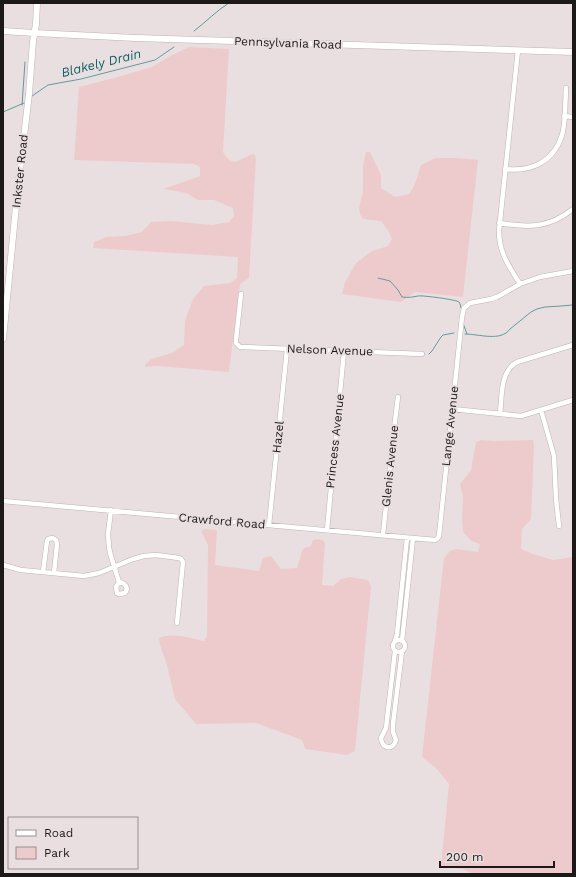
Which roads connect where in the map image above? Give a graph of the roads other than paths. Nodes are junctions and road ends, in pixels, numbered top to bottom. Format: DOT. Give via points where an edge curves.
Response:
graph roads {
  1 [pos="37,3"];
  2 [pos="3,31"];
  3 [pos="34,33"];
  4 [pos="518,50"];
  5 [pos="573,52"];
  6 [pos="566,88"];
  7 [pos="564,116"];
  8 [pos="573,117"];
  9 [pos="505,169"];
  10 [pos="573,209"];
  11 [pos="500,223"];
  12 [pos="573,271"];
  13 [pos="6,272"];
  14 [pos="520,284"];
  15 [pos="241,294"];
  16 [pos="3,339"];
  17 [pos="573,345"];
  18 [pos="287,348"];
  19 [pos="344,351"];
  20 [pos="422,354"];
  21 [pos="398,397"];
  22 [pos="573,400"];
  23 [pos="452,409"];
  24 [pos="541,410"];
  25 [pos="500,414"];
  26 [pos="3,501"];
  27 [pos="111,510"];
  28 [pos="269,525"];
  29 [pos="559,526"];
  30 [pos="326,530"];
  31 [pos="383,536"];
  32 [pos="439,536"];
  33 [pos="407,538"];
  34 [pos="413,538"];
  35 [pos="3,565"];
  36 [pos="114,567"];
  37 [pos="43,572"];
  38 [pos="54,573"];
  39 [pos="119,582"];
  40 [pos="401,591"];
  41 [pos="408,592"];
  42 [pos="178,623"];
  43 [pos="395,641"];
  44 [pos="402,641"];
  45 [pos="395,651"];
  46 [pos="402,651"];
  47 [pos="391,688"];
  48 [pos="397,689"];
  49 [pos="387,723"];
  50 [pos="393,724"];
  1 -- 3 [label="street, Inkster Road"];
  2 -- 3 [label="street, Pennsylvania Road"];
  3 -- 4 [label="street, Pennsylvania Road"];
  3 -- 13 [label="street, Inkster Road" via="29,94"];
  4 -- 5 [label="street, Pennsylvania Road"];
  4 -- 9 [label="street"];
  6 -- 7 [label="street"];
  7 -- 8 [label="street"];
  7 -- 9 [label="street" via="563,131 554,152 549,157 526,169"];
  9 -- 11 [label="street"];
  10 -- 11 [label="street" via="558,220 541,225"];
  11 -- 14 [label="street" via="501,250"];
  12 -- 14 [label="street" via="540,277"];
  13 -- 16 [label="street, Inkster Road"];
  14 -- 23 [label="street, Lange Avenue" via="494,298 470,303 464,308"];
  15 -- 18 [label="street, Nelson Avenue" via="236,340 238,345 243,348"];
  17 -- 25 [label="street" via="512,365 505,375"];
  18 -- 19 [label="street, Nelson Avenue"];
  18 -- 28 [label="street, Hazel"];
  19 -- 20 [label="street, Nelson Avenue"];
  19 -- 30 [label="street, Princess Avenue"];
  21 -- 31 [label="street, Glenis Avenue"];
  22 -- 24 [label="street"];
  23 -- 25 [label="street"];
  23 -- 32 [label="street, Lange Avenue"];
  24 -- 25 [label="street" via="521,416"];
  24 -- 29 [label="street" via="554,456"];
  26 -- 27 [label="street, Crawford Road"];
  27 -- 28 [label="street, Crawford Road"];
  27 -- 36 [label="street" via="108,542"];
  28 -- 30 [label="street, Crawford Road"];
  30 -- 31 [label="street, Crawford Road"];
  31 -- 33 [label="street, Crawford Road"];
  32 -- 34 [label="street, Crawford Road" via="433,540"];
  33 -- 34 [label="street, Crawford Road"];
  33 -- 40 [label="street"];
  34 -- 41 [label="street"];
  35 -- 37 [label="street"];
  36 -- 38 [label="street" via="99,573 79,576"];
  36 -- 39 [label="street"];
  36 -- 42 [label="street" via="149,556 182,559"];
  37 -- 38 [label="street"];
  37 -- 38 [label="street" via="47,541 53,538 57,544"];
  40 -- 41 [label="street"];
  40 -- 43 [label="street"];
  41 -- 44 [label="street"];
  43 -- 44 [label="street"];
  43 -- 45 [label="street"];
  44 -- 46 [label="street"];
  45 -- 46 [label="street"];
  45 -- 47 [label="street"];
  46 -- 48 [label="street"];
  47 -- 48 [label="street"];
  47 -- 49 [label="street"];
  48 -- 50 [label="street"];
  49 -- 50 [label="street"];
  49 -- 50 [label="street" via="381,741 388,747 396,741"];
}
